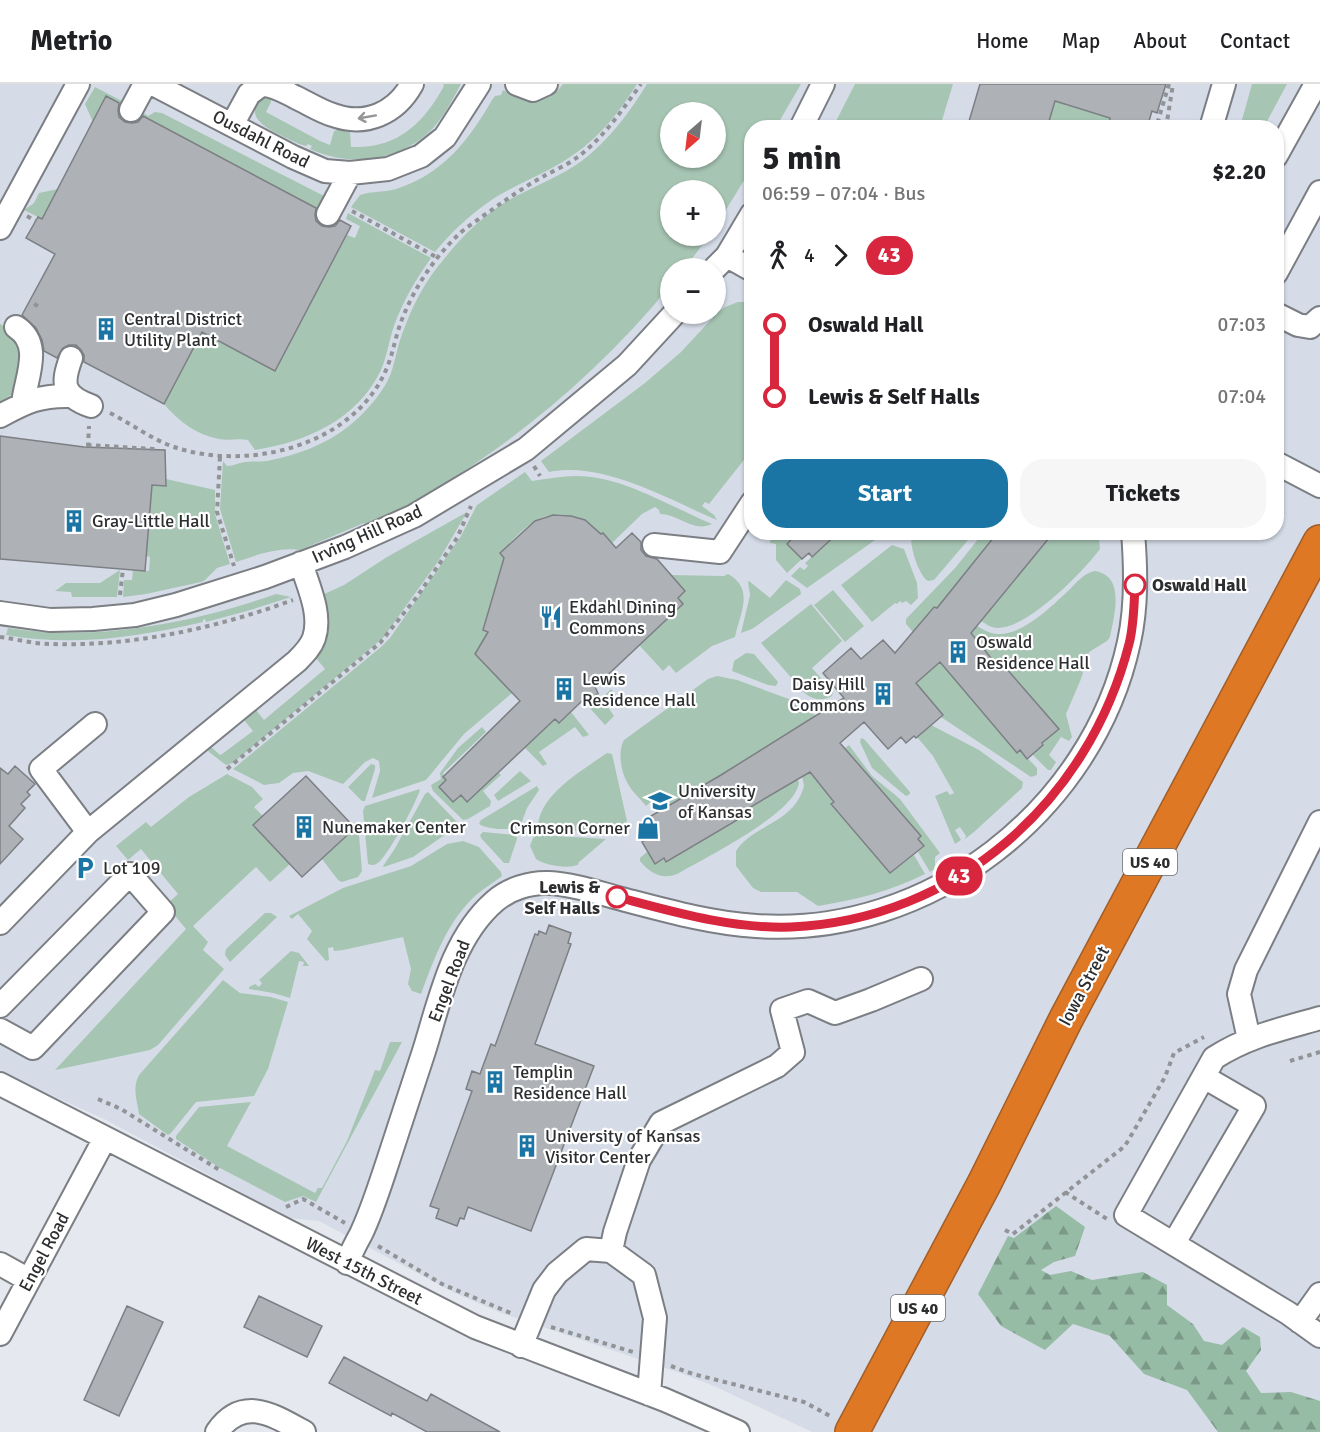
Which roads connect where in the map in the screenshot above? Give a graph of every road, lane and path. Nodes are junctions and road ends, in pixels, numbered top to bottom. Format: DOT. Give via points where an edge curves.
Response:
graph roads {
  1 [pos="78,84"];
  2 [pos="145,84"];
  3 [pos="153,84"];
  4 [pos="412,84"];
  5 [pos="479,84"];
  6 [pos="517,84"];
  7 [pos="546,84"];
  8 [pos="641,84"];
  9 [pos="823,84"];
  10 [pos="1171,84"];
  11 [pos="1224,84"];
  12 [pos="1316,84"];
  13 [pos="131,110"];
  14 [pos="805,120"];
  15 [pos="1158,120"];
  16 [pos="1167,120"];
  17 [pos="1213,120"];
  18 [pos="232,125"];
  19 [pos="1284,142"];
  20 [pos="350,173"];
  21 [pos="1320,192"];
  22 [pos="331,208"];
  23 [pos="744,226"];
  24 [pos="0,228"];
  25 [pos="438,258"];
  26 [pos="724,258"];
  27 [pos="1284,258"];
  28 [pos="726,263"];
  29 [pos="744,268"];
  30 [pos="1284,318"];
  31 [pos="1320,318"];
  32 [pos="665,324"];
  33 [pos="16,327"];
  34 [pos="23,404"];
  35 [pos="91,406"];
  36 [pos="0,416"];
  37 [pos="157,440"];
  38 [pos="87,445"];
  39 [pos="220,457"];
  40 [pos="1284,467"];
  41 [pos="1320,486"];
  42 [pos="471,505"];
  43 [pos="744,515"];
  44 [pos="1133,540"];
  45 [pos="1320,542"];
  46 [pos="654,545"];
  47 [pos="232,560"];
  48 [pos="244,562"];
  49 [pos="301,563"];
  50 [pos="224,568"];
  51 [pos="123,569"];
  52 [pos="120,600"];
  53 [pos="0,613"];
  54 [pos="95,724"];
  55 [pos="227,769"];
  56 [pos="1320,822"];
  57 [pos="88,832"];
  58 [pos="0,923"];
  59 [pos="921,979"];
  60 [pos="0,1006"];
  61 [pos="1244,1016"];
  62 [pos="1320,1018"];
  63 [pos="0,1030"];
  64 [pos="1249,1039"];
  65 [pos="1320,1052"];
  66 [pos="1290,1061"];
  67 [pos="1204,1077"];
  68 [pos="0,1084"];
  69 [pos="98,1099"];
  70 [pos="105,1138"];
  71 [pos="229,1176"];
  72 [pos="285,1207"];
  73 [pos="1005,1230"];
  74 [pos="361,1233"];
  75 [pos="1174,1243"];
  76 [pos="611,1251"];
  77 [pos="347,1263"];
  78 [pos="0,1264"];
  79 [pos="29,1280"];
  80 [pos="1320,1294"];
  81 [pos="532,1322"];
  82 [pos="1300,1322"];
  83 [pos="0,1334"];
  84 [pos="1320,1336"];
  85 [pos="521,1346"];
  86 [pos="652,1359"];
  87 [pos="649,1394"];
  88 [pos="811,1405"];
  89 [pos="217,1432"];
  90 [pos="304,1432"];
  91 [pos="738,1432"];
  92 [pos="852,1432"];
  1 -- 24 [label="street"];
  2 -- 13 [label="street"];
  3 -- 18 [label="street, Ousdahl Road"];
  4 -- 18 [label="street, one-way" via="388,111 353,120 263,84 249,94"];
  5 -- 20 [label="street, Ousdahl Road" via="445,137 421,156 388,169"];
  6 -- 7 [label="street" via="532,90"];
  8 -- 25 [label="path" via="610,128 579,156 510,196 459,234"];
  9 -- 14 [label="street"];
  10 -- 15 [label="path"];
  10 -- 16 [label="path"];
  11 -- 17 [label="street"];
  12 -- 19 [label="street"];
  18 -- 20 [label="street, Ousdahl Road" via="293,158 325,171"];
  20 -- 22 [label="street"];
  21 -- 27 [label="street"];
  22 -- 25 [label="path"];
  23 -- 26 [label="street"];
  25 -- 39 [label="path" via="406,308 386,371 356,412 300,446"];
  28 -- 29 [label="street"];
  30 -- 31 [label="street" via="1310,327"];
  32 -- 49 [label="street, Irving Hill Road" via="627,365 526,449 414,516"];
  33 -- 34 [label="street" via="26,337 32,356"];
  34 -- 35 [label="street" via="46,396 69,377"];
  34 -- 36 [label="street"];
  35 -- 37 [label="path"];
  37 -- 38 [label="path" via="155,450"];
  37 -- 39 [label="path"];
  39 -- 47 [label="path" via="217,512"];
  40 -- 41 [label="street"];
  42 -- 55 [label="path" via="457,538 388,636"];
  43 -- 46 [label="street" via="720,552"];
  44 -- 74 [label="street, Engel Road" via="1135,585 1129,642 1101,722 1068,778 1045,806 985,860 952,880 887,909 792,927 709,921 547,883 509,891 495,901 474,924 458,951"];
  45 -- 92 [label="highway, Iowa Street / US 40"];
  48 -- 50 [label="path"];
  49 -- 53 [label="street, Irving Hill Road" via="135,615 50,620"];
  49 -- 57 [label="street" via="317,621 309,648"];
  51 -- 52 [label="path"];
  54 -- 57 [label="street" via="41,769"];
  56 -- 61 [label="street" via="1246,970 1239,994"];
  57 -- 58 [label="street"];
  59 -- 76 [label="street" via="835,1013 807,1001 782,1010 793,1052 777,1066 661,1123 639,1160"];
  60 -- 63 [label="street" via="130,874 163,912 33,1048"];
  61 -- 64 [label="street"];
  61 -- 73 [label="path" via="1174,1053 1165,1077 1125,1146 1013,1234"];
  62 -- 64 [label="street"];
  64 -- 67 [label="street" via="1214,1058"];
  65 -- 66 [label="path"];
  67 -- 75 [label="street" via="1126,1215"];
  67 -- 75 [label="street" via="1254,1106"];
  68 -- 70 [label="street, West 15th Street"];
  69 -- 71 [label="path" via="121,1109"];
  70 -- 77 [label="street, West 15th Street"];
  70 -- 79 [label="street, Engel Road"];
  72 -- 74 [label="path" via="303,1199"];
  74 -- 77 [label="street, Engel Road"];
  74 -- 81 [label="path" via="442,1284"];
  75 -- 82 [label="street"];
  76 -- 81 [label="street" via="586,1249 573,1258 544,1290"];
  76 -- 86 [label="street" via="644,1275 655,1318"];
  77 -- 85 [label="street, West 15th Street"];
  78 -- 79 [label="street"];
  79 -- 83 [label="street, Engel Road"];
  80 -- 82 [label="street"];
  81 -- 85 [label="street"];
  81 -- 86 [label="path"];
  82 -- 84 [label="street"];
  85 -- 87 [label="street, West 15th Street"];
  86 -- 87 [label="street"];
  86 -- 88 [label="path" via="693,1374"];
  87 -- 91 [label="street, West 15th Street"];
  89 -- 90 [label="street" via="235,1414 247,1411 263,1412"];
}
